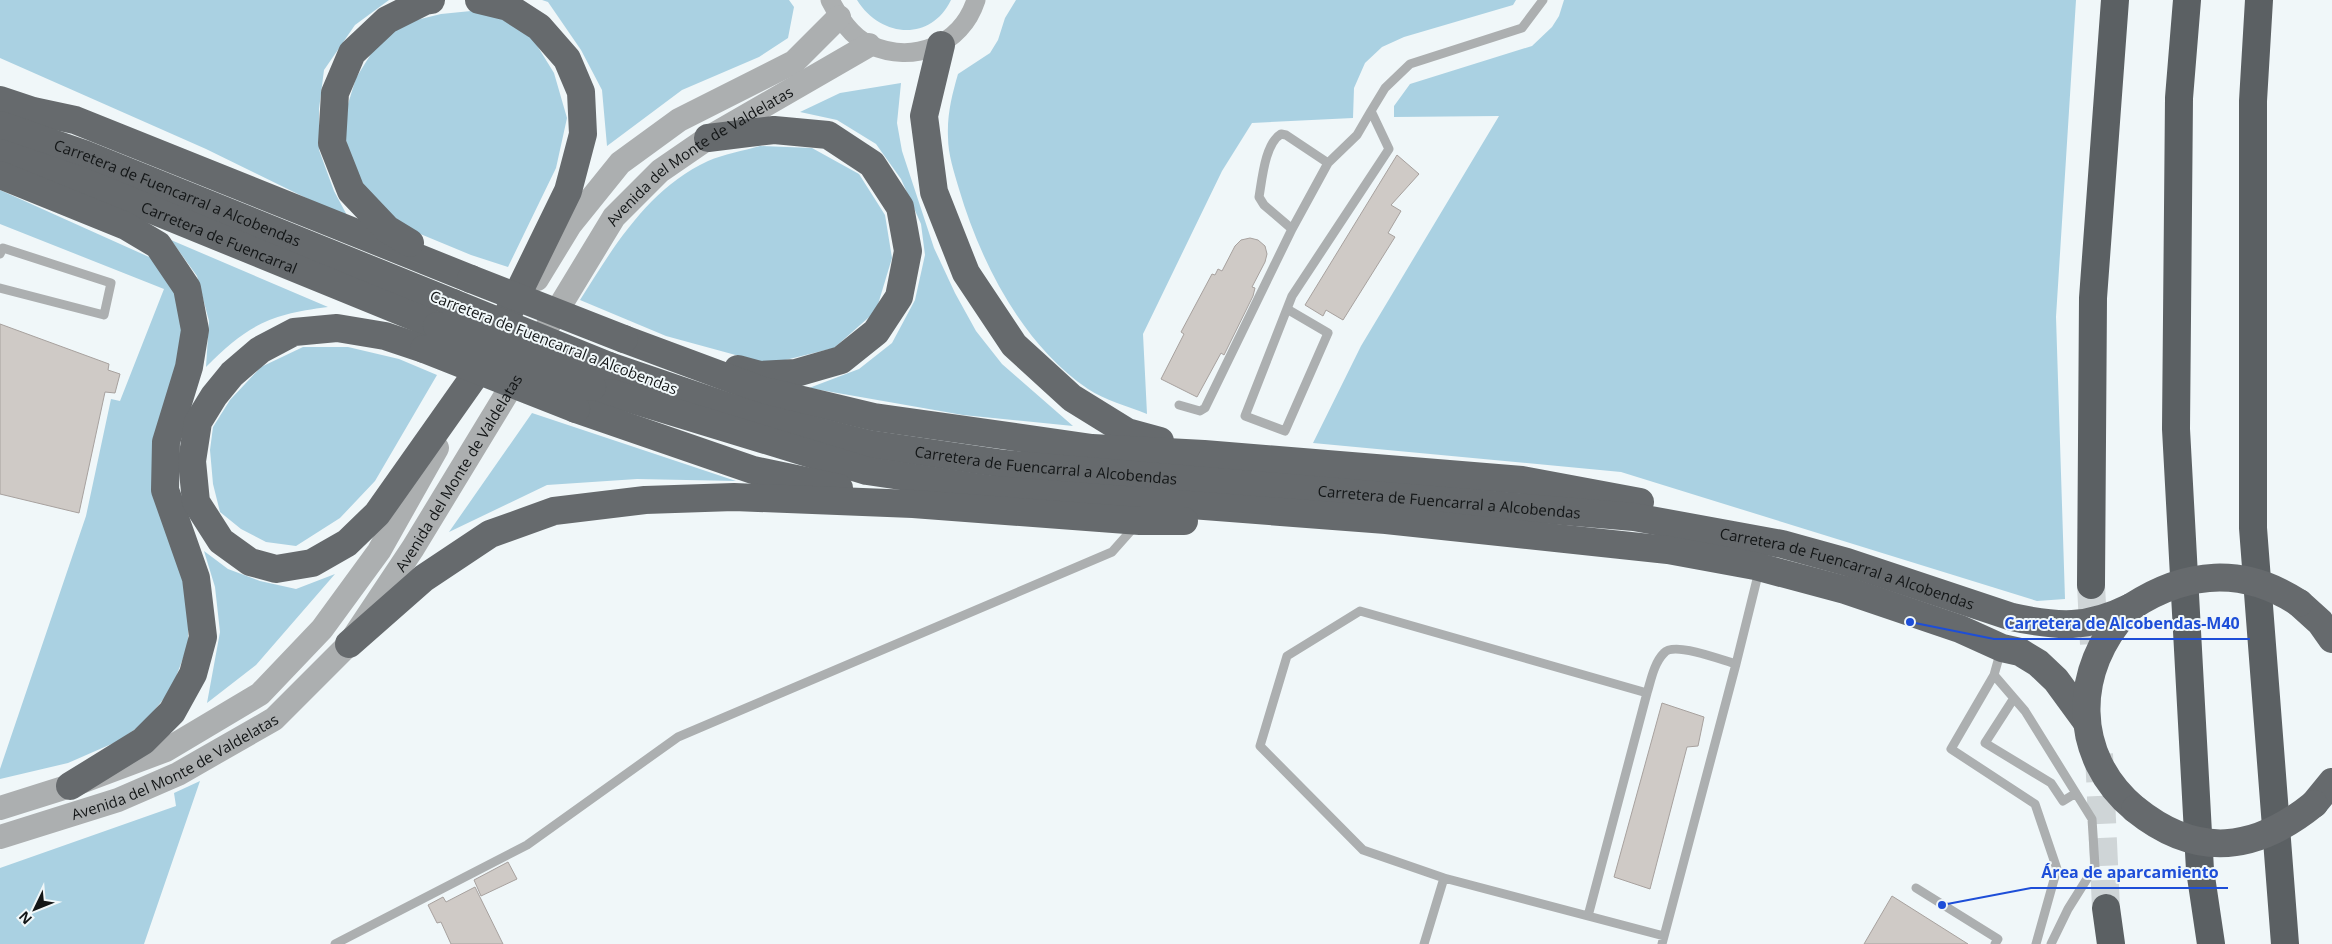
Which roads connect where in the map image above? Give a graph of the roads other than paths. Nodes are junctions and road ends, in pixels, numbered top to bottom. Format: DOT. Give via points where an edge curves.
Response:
graph roads {
  1 [pos="431,0"];
  2 [pos="480,0"];
  3 [pos="976,0"];
  4 [pos="1543,0"];
  5 [pos="2115,0"];
  6 [pos="2187,0"];
  7 [pos="2260,0"];
  8 [pos="834,9"];
  9 [pos="869,45"];
  10 [pos="941,45"];
  11 [pos="0,83"];
  12 [pos="0,100"];
  13 [pos="1371,111"];
  14 [pos="75,120"];
  15 [pos="0,125"];
  16 [pos="708,138"];
  17 [pos="0,152"];
  18 [pos="1328,163"];
  19 [pos="0,175"];
  20 [pos="1292,228"];
  21 [pos="0,254"];
  22 [pos="471,279"];
  23 [pos="0,288"];
  24 [pos="1287,309"];
  25 [pos="431,337"];
  26 [pos="624,339"];
  27 [pos="485,361"];
  28 [pos="1179,405"];
  29 [pos="1204,454"];
  30 [pos="913,504"];
  31 [pos="1386,520"];
  32 [pos="1140,521"];
  33 [pos="1782,544"];
  34 [pos="1760,567"];
  35 [pos="2092,585"];
  36 [pos="2131,608"];
  37 [pos="2332,639"];
  38 [pos="349,644"];
  39 [pos="2002,648"];
  40 [pos="1736,664"];
  41 [pos="1994,675"];
  42 [pos="1647,693"];
  43 [pos="2014,698"];
  44 [pos="2086,721"];
  45 [pos="2332,782"];
  46 [pos="70,786"];
  47 [pos="2076,793"];
  48 [pos="2323,803"];
  49 [pos="0,808"];
  50 [pos="0,837"];
  51 [pos="1444,878"];
  52 [pos="1916,888"];
  53 [pos="2106,908"];
  54 [pos="1588,916"];
  55 [pos="1663,940"];
  56 [pos="335,944"];
  57 [pos="1424,944"];
  58 [pos="1995,944"];
  59 [pos="2036,944"];
  60 [pos="2051,944"];
  61 [pos="2111,944"];
  62 [pos="2211,944"];
  63 [pos="2285,944"];
  1 -- 22 [label="highway" via="387,20 352,53 335,93 332,143 352,191 387,229"];
  2 -- 27 [label="highway" via="508,7 539,27 567,58 581,92 583,134 568,191"];
  3 -- 10 [label="street" via="972,12 953,36"];
  4 -- 13 [label="lane" via="1522,28 1410,64 1385,88"];
  5 -- 35 [label="highway" via="2093,298"];
  6 -- 62 [label="highway" via="2180,98 2176,429 2200,870"];
  7 -- 63 [label="highway" via="2253,101 2253,528"];
  8 -- 9 [label="street" via="853,34"];
  8 -- 27 [label="street, Avenida del Monte de Valdelatas" via="794,62 679,120 620,163 570,225"];
  9 -- 10 [label="street" via="899,53"];
  9 -- 16 [label="street, Avenida del Monte de Valdelatas"];
  10 -- 29 [label="highway" via="924,116 934,192 966,273 1014,344 1072,398 1127,432"];
  11 -- 14 [label="highway"];
  12 -- 14 [label="highway"];
  13 -- 18 [label="lane" via="1357,135"];
  13 -- 24 [label="lane" via="1389,149 1292,296"];
  14 -- 22 [label="highway"];
  15 -- 33 [label="highway, Carretera de Fuencarral a Alcobendas, bridge" via="84,154 609,366 758,416 869,444 1004,464 1634,517"];
  16 -- 26 [label="highway" via="774,130 828,135 872,164 900,207 908,251 899,297 876,332 841,360 796,373 760,375"];
  16 -- 38 [label="street, Avenida del Monte de Valdelatas" via="660,171 614,217 413,548"];
  17 -- 25 [label="highway, Carretera de Fuencarral" via="79,180"];
  18 -- 20 [label="lane"];
  18 -- 20 [label="lane" via="1286,135 1277,136 1267,155 1259,197"];
  19 -- 46 [label="highway" via="126,226 158,245 187,288 195,330 189,367 166,442 165,490 196,578 204,637 193,674 172,712 143,741"];
  20 -- 28 [label="lane" via="1205,408 1200,411"];
  21 -- 23 [label="lane" via="3,248 111,283 104,316"];
  22 -- 26 [label="highway, bridge"];
  24 -- 24 [label="lane" via="1245,416 1285,431 1328,333"];
  25 -- 27 [label="highway" via="385,336 337,328 294,332 260,350 232,374 198,422 192,461 196,502 221,541 250,562 276,569 312,563 347,543 377,514"];
  25 -- 30 [label="highway, bridge" via="576,409 753,470"];
  25 -- 31 [label="highway, Carretera de Fuencarral a Alcobendas, bridge" via="867,472 995,490"];
  26 -- 29 [label="highway" via="761,390 874,417 1092,448"];
  27 -- 46 [label="street, Avenida del Monte de Valdelatas" via="379,551 322,629 260,694 166,750"];
  29 -- 33 [label="highway" via="1522,480 1695,512"];
  30 -- 32 [label="highway"];
  30 -- 38 [label="highway" via="734,497 645,500 554,512 490,534 424,578"];
  31 -- 32 [label="highway"];
  31 -- 34 [label="highway, Carretera de Fuencarral a Alcobendas" via="1668,550"];
  32 -- 56 [label="lane" via="1112,552 678,736 527,845"];
  33 -- 36 [label="highway, Carretera de Fuencarral a Alcobendas" via="1847,562 2012,618 2038,623 2084,625"];
  34 -- 39 [label="highway, Carretera de Fuencarral a Alcobendas" via="1845,590 1960,629"];
  34 -- 40 [label="lane"];
  36 -- 37 [label="highway, bridge" via="2151,594 2176,584 2207,578 2238,578 2279,590 2320,622"];
  36 -- 44 [label="highway" via="2103,642 2094,661 2087,689"];
  38 -- 50 [label="street, Avenida del Monte de Valdelatas" via="274,719 178,774 118,800"];
  39 -- 41 [label="lane"];
  39 -- 44 [label="highway, Carretera de Fuencarral a Alcobendas" via="2020,652 2038,664 2056,680"];
  40 -- 42 [label="lane" via="1676,647 1665,650"];
  40 -- 55 [label="lane"];
  41 -- 43 [label="lane"];
  41 -- 59 [label="lane" via="1950,749 2035,804 2057,869"];
  42 -- 51 [label="lane" via="1360,611 1287,656 1260,746 1363,850"];
  42 -- 54 [label="lane"];
  43 -- 47 [label="lane"];
  43 -- 47 [label="lane" via="1985,743 2051,782 2062,801"];
  44 -- 48 [label="highway, bridge" via="2093,750 2125,801 2150,821 2180,836 2210,844 2240,843 2267,835"];
  45 -- 48 [label="highway"];
  46 -- 49 [label="street, Avenida del Monte de Valdelatas"];
  47 -- 60 [label="lane" via="2092,819 2095,866"];
  51 -- 54 [label="lane"];
  51 -- 57 [label="lane"];
  52 -- 58 [label="lane" via="1998,939"];
  53 -- 61 [label="highway"];
  54 -- 55 [label="lane"];
}
